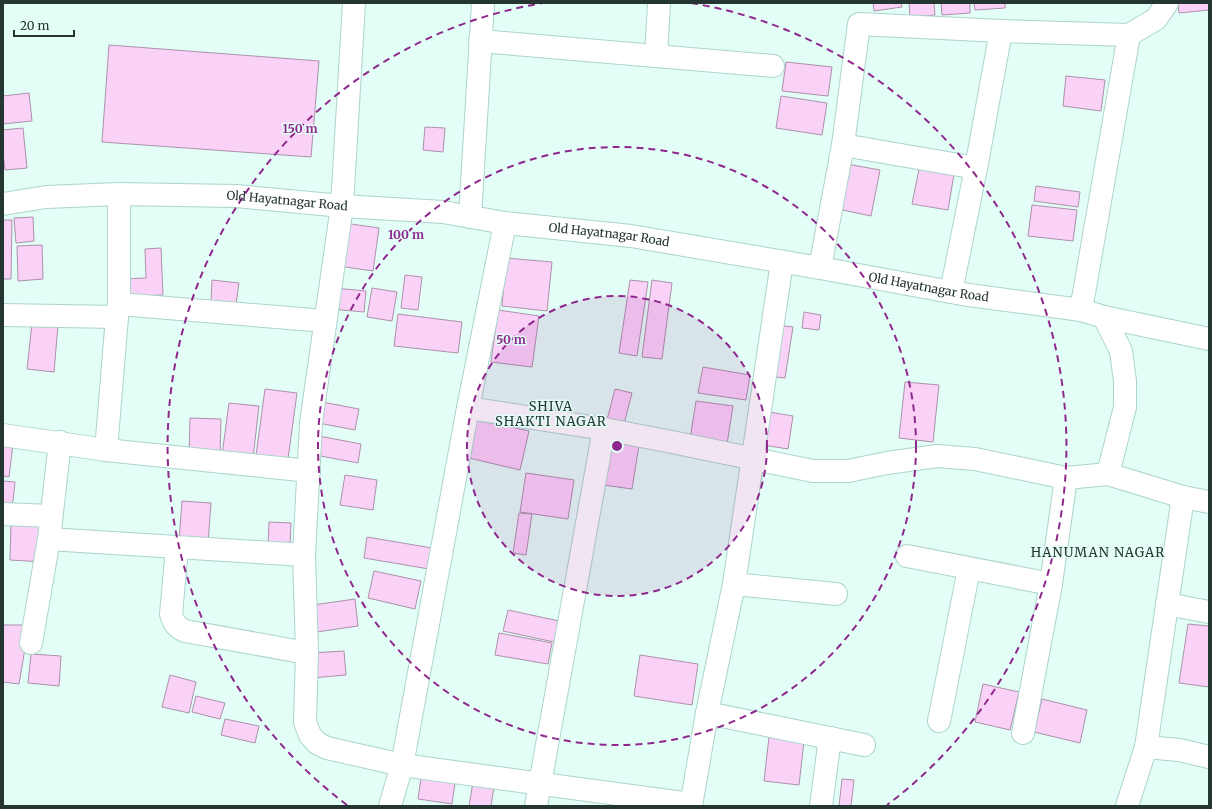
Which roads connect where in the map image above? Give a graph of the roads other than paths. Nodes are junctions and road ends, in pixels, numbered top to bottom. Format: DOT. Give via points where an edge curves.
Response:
graph roads {
  1 [pos="354,3"];
  2 [pos="483,3"];
  3 [pos="659,3"];
  4 [pos="1167,3"];
  5 [pos="1001,31"];
  6 [pos="1128,35"];
  7 [pos="480,41"];
  8 [pos="656,56"];
  9 [pos="773,66"];
  10 [pos="843,145"];
  11 [pos="976,168"];
  12 [pos="119,194"];
  13 [pos="3,204"];
  14 [pos="342,206"];
  15 [pos="470,217"];
  16 [pos="505,223"];
  17 [pos="782,262"];
  18 [pos="820,268"];
  19 [pos="951,292"];
  20 [pos="1081,310"];
  21 [pos="118,311"];
  22 [pos="3,315"];
  23 [pos="1104,317"];
  24 [pos="325,321"];
  25 [pos="1209,339"];
  26 [pos="468,408"];
  27 [pos="604,429"];
  28 [pos="3,435"];
  29 [pos="60,442"];
  30 [pos="106,450"];
  31 [pos="752,459"];
  32 [pos="309,471"];
  33 [pos="1108,474"];
  34 [pos="1066,478"];
  35 [pos="1183,497"];
  36 [pos="1209,502"];
  37 [pos="3,514"];
  38 [pos="51,516"];
  39 [pos="49,539"];
  40 [pos="177,548"];
  41 [pos="304,555"];
  42 [pos="907,556"];
  43 [pos="969,569"];
  44 [pos="734,584"];
  45 [pos="1051,584"];
  46 [pos="836,594"];
  47 [pos="1166,604"];
  48 [pos="1209,612"];
  49 [pos="31,643"];
  50 [pos="307,653"];
  51 [pos="708,713"];
  52 [pos="939,721"];
  53 [pos="1023,733"];
  54 [pos="830,738"];
  55 [pos="864,745"];
  56 [pos="1146,747"];
  57 [pos="1209,757"];
  58 [pos="402,765"];
  59 [pos="541,784"];
  60 [pos="691,805"];
  61 [pos="390,806"];
  62 [pos="536,806"];
  63 [pos="821,806"];
  64 [pos="1127,806"];
  1 -- 14 [label="street"];
  2 -- 7 [label="street"];
  3 -- 8 [label="street"];
  4 -- 6 [label="street" via="1156,19"];
  5 -- 6 [label="street"];
  5 -- 10 [label="street" via="859,24"];
  5 -- 11 [label="street"];
  6 -- 20 [label="street"];
  7 -- 8 [label="street"];
  7 -- 15 [label="street"];
  8 -- 9 [label="street"];
  10 -- 11 [label="street"];
  10 -- 18 [label="street"];
  11 -- 19 [label="street"];
  12 -- 13 [label="street, Old Hayatnagar Road" via="46,197"];
  12 -- 14 [label="street, Old Hayatnagar Road" via="236,196"];
  12 -- 21 [label="street"];
  14 -- 15 [label="street, Old Hayatnagar Road" via="443,212"];
  14 -- 24 [label="street"];
  15 -- 16 [label="street, Old Hayatnagar Road"];
  16 -- 17 [label="street, Old Hayatnagar Road" via="632,236"];
  16 -- 26 [label="street"];
  17 -- 18 [label="street, Old Hayatnagar Road"];
  17 -- 31 [label="street"];
  18 -- 19 [label="street, Old Hayatnagar Road"];
  19 -- 20 [label="street, Old Hayatnagar Road"];
  20 -- 23 [label="street, Old Hayatnagar Road"];
  21 -- 22 [label="street"];
  21 -- 24 [label="street"];
  21 -- 30 [label="street"];
  23 -- 25 [label="street, Old Hayatnagar Road"];
  23 -- 33 [label="street" via="1121,351 1125,381 1125,408"];
  24 -- 32 [label="street" via="311,423"];
  26 -- 27 [label="street"];
  26 -- 58 [label="street"];
  27 -- 31 [label="street"];
  27 -- 59 [label="street"];
  28 -- 29 [label="street"];
  29 -- 30 [label="street"];
  29 -- 38 [label="street"];
  30 -- 32 [label="street"];
  31 -- 34 [label="street" via="813,471 848,471 937,456 975,459"];
  31 -- 44 [label="street"];
  32 -- 41 [label="street"];
  33 -- 34 [label="street"];
  33 -- 35 [label="street"];
  34 -- 45 [label="street"];
  35 -- 36 [label="street"];
  35 -- 47 [label="street"];
  37 -- 38 [label="street"];
  38 -- 39 [label="street"];
  39 -- 40 [label="street"];
  39 -- 49 [label="street"];
  40 -- 41 [label="street"];
  40 -- 50 [label="street" via="171,614 178,627 185,631"];
  41 -- 50 [label="street"];
  42 -- 43 [label="street"];
  43 -- 45 [label="street"];
  43 -- 52 [label="street"];
  44 -- 46 [label="street"];
  44 -- 51 [label="street"];
  45 -- 53 [label="street"];
  47 -- 48 [label="street"];
  47 -- 56 [label="street"];
  50 -- 58 [label="street" via="305,722 310,735 317,743 327,748"];
  51 -- 54 [label="street"];
  51 -- 60 [label="street"];
  54 -- 55 [label="street"];
  54 -- 63 [label="street"];
  56 -- 57 [label="street" via="1179,750"];
  56 -- 64 [label="street"];
  58 -- 59 [label="street"];
  58 -- 61 [label="street"];
  59 -- 60 [label="street"];
  59 -- 62 [label="street"];
}
